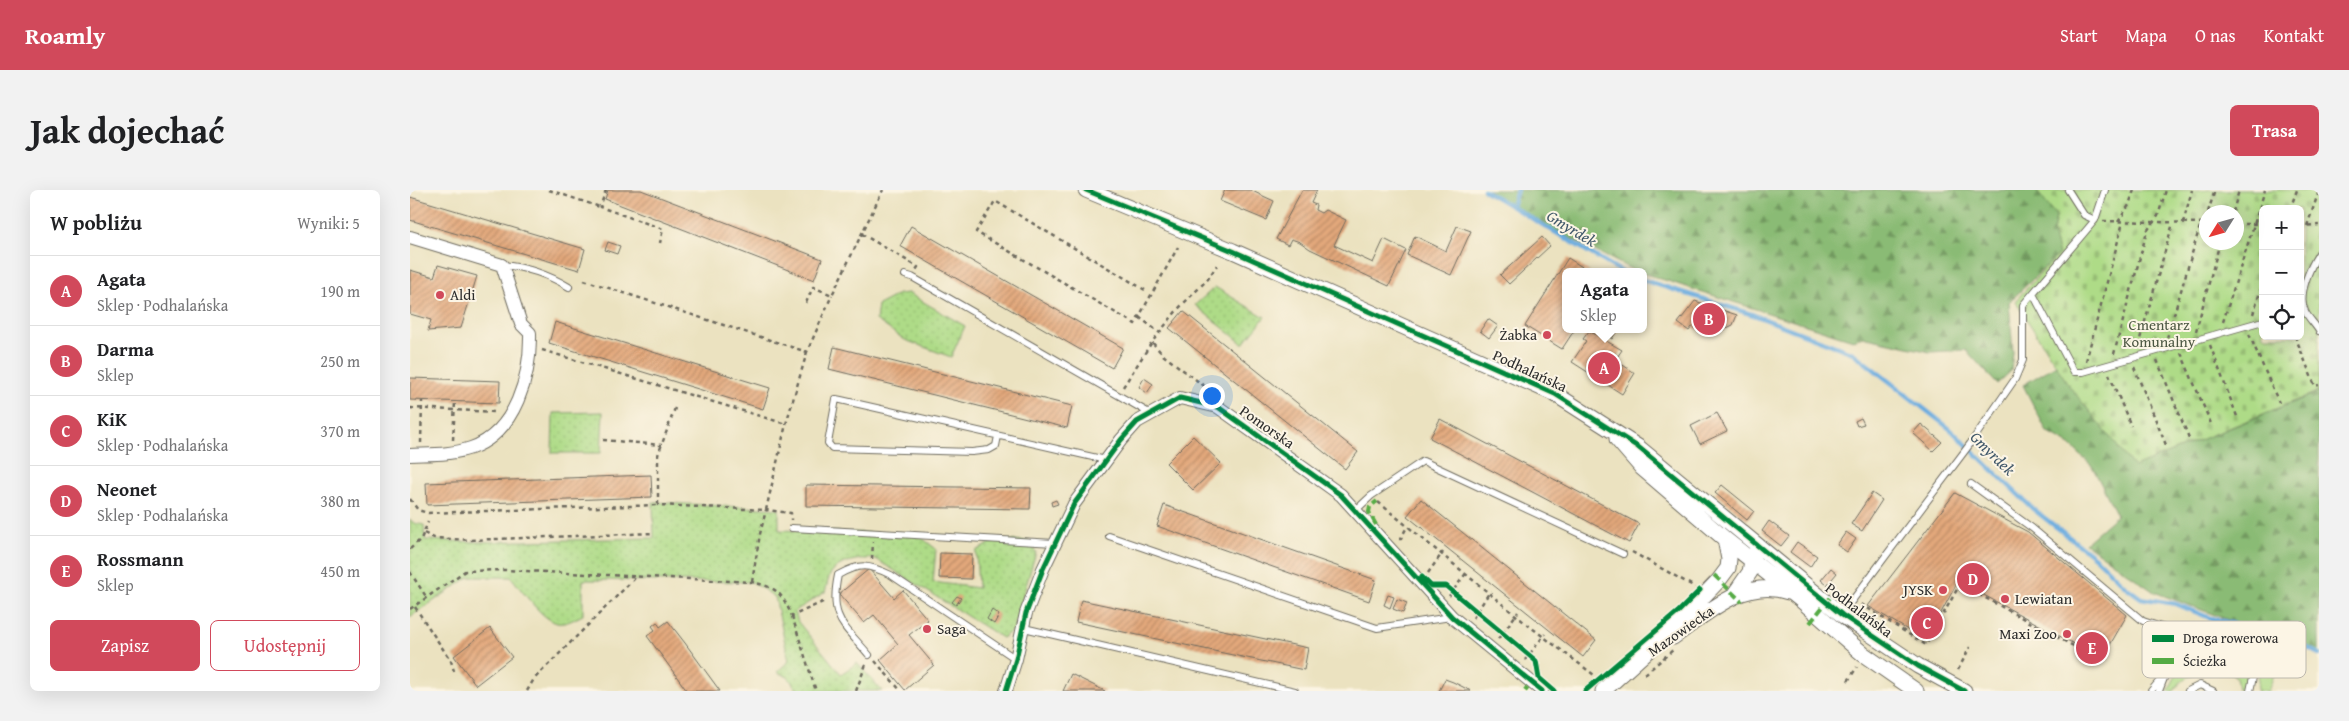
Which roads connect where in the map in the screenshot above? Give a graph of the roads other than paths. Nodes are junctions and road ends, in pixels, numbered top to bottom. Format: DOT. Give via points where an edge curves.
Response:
graph roads {
  1 [pos="1086,190"];
  2 [pos="2068,190"];
  3 [pos="2106,190"];
  4 [pos="2095,220"];
  5 [pos="410,237"];
  6 [pos="2319,253"];
  7 [pos="502,265"];
  8 [pos="908,276"];
  9 [pos="569,287"];
  10 [pos="2033,294"];
  11 [pos="2303,295"];
  12 [pos="2304,313"];
  13 [pos="2259,322"];
  14 [pos="2319,331"];
  15 [pos="1151,414"];
  16 [pos="1605,425"];
  17 [pos="998,436"];
  18 [pos="413,451"];
  19 [pos="1106,460"];
  20 [pos="1971,484"];
  21 [pos="1356,510"];
  22 [pos="792,528"];
  23 [pos="1109,536"];
  24 [pos="1748,537"];
  25 [pos="1725,539"];
  26 [pos="1055,542"];
  27 [pos="1623,554"];
  28 [pos="1753,562"];
  29 [pos="1778,562"];
  30 [pos="1728,568"];
  31 [pos="1791,593"];
  32 [pos="1734,595"];
  33 [pos="1842,615"];
  34 [pos="1452,617"];
  35 [pos="2143,621"];
  36 [pos="1024,628"];
  37 [pos="869,655"];
  38 [pos="1016,659"];
  39 [pos="1628,668"];
  40 [pos="2162,678"];
  41 [pos="2163,678"];
  42 [pos="2253,678"];
  43 [pos="1601,685"];
  44 [pos="1009,690"];
  45 [pos="1295,691"];
  46 [pos="1542,691"];
  47 [pos="1916,691"];
  48 [pos="1964,691"];
  49 [pos="2150,691"];
  50 [pos="2159,691"];
  51 [pos="2188,691"];
  52 [pos="2213,691"];
  53 [pos="2250,691"];
  1 -- 16 [label="street, Podhalańska" via="1555,394"];
  2 -- 4 [label="lane" via="2084,215"];
  3 -- 4 [label="lane"];
  4 -- 10 [label="lane"];
  5 -- 7 [label="street"];
  6 -- 11 [label="lane"];
  7 -- 9 [label="lane" via="555,278"];
  7 -- 18 [label="street" via="521,324 530,333 526,377 519,400 491,437 472,448 454,452"];
  8 -- 15 [label="lane"];
  10 -- 13 [label="lane" via="2074,372"];
  10 -- 33 [label="lane" via="2023,305 2023,360 2015,379"];
  12 -- 14 [label="lane"];
  15 -- 19 [label="street, Pomorska" via="1137,422"];
  15 -- 21 [label="street, Pomorska" via="1180,398 1218,407 1341,495"];
  16 -- 24 [label="street, Podhalańska" via="1638,447"];
  16 -- 25 [label="street, Podhalańska" via="1642,468"];
  17 -- 17 [label="lane" via="996,446 972,452 832,448 828,443 836,400"];
  17 -- 19 [label="lane"];
  19 -- 26 [label="street, Pomorska" via="1074,504"];
  20 -- 35 [label="lane" via="2032,528"];
  21 -- 27 [label="lane" via="1423,461"];
  21 -- 34 [label="street, Pomorska"];
  22 -- 26 [label="lane"];
  23 -- 34 [label="lane" via="1377,628"];
  24 -- 28 [label="street" via="1754,548"];
  24 -- 29 [label="street, Podhalańska"];
  25 -- 28 [label="street, Podhalańska"];
  25 -- 30 [label="street"];
  26 -- 36 [label="street, Pomorska" via="1026,613"];
  28 -- 29 [label="street"];
  28 -- 30 [label="street"];
  28 -- 31 [label="street, Podhalańska"];
  28 -- 32 [label="street, Mazowiecka" via="1747,579"];
  29 -- 33 [label="street, Podhalańska"];
  30 -- 39 [label="street, Mazowiecka" via="1682,619"];
  31 -- 32 [label="street, Mazowiecka" via="1772,588"];
  31 -- 47 [label="street, Podhalańska" via="1863,654"];
  32 -- 39 [label="street, Mazowiecka"];
  33 -- 48 [label="street, Podhalańska" via="1918,666"];
  34 -- 46 [label="street, Pomorska"];
  36 -- 38 [label="street, Pomorska"];
  36 -- 45 [label="lane"];
  37 -- 38 [label="lane" via="838,618 833,597 838,575 853,567 872,566 891,575"];
  38 -- 44 [label="street, Pomorska"];
  39 -- 43 [label="street, Mazowiecka"];
  40 -- 49 [label="lane"];
  41 -- 50 [label="lane"];
  42 -- 53 [label="lane"];
  51 -- 52 [label="lane" via="2200,685"];
}
